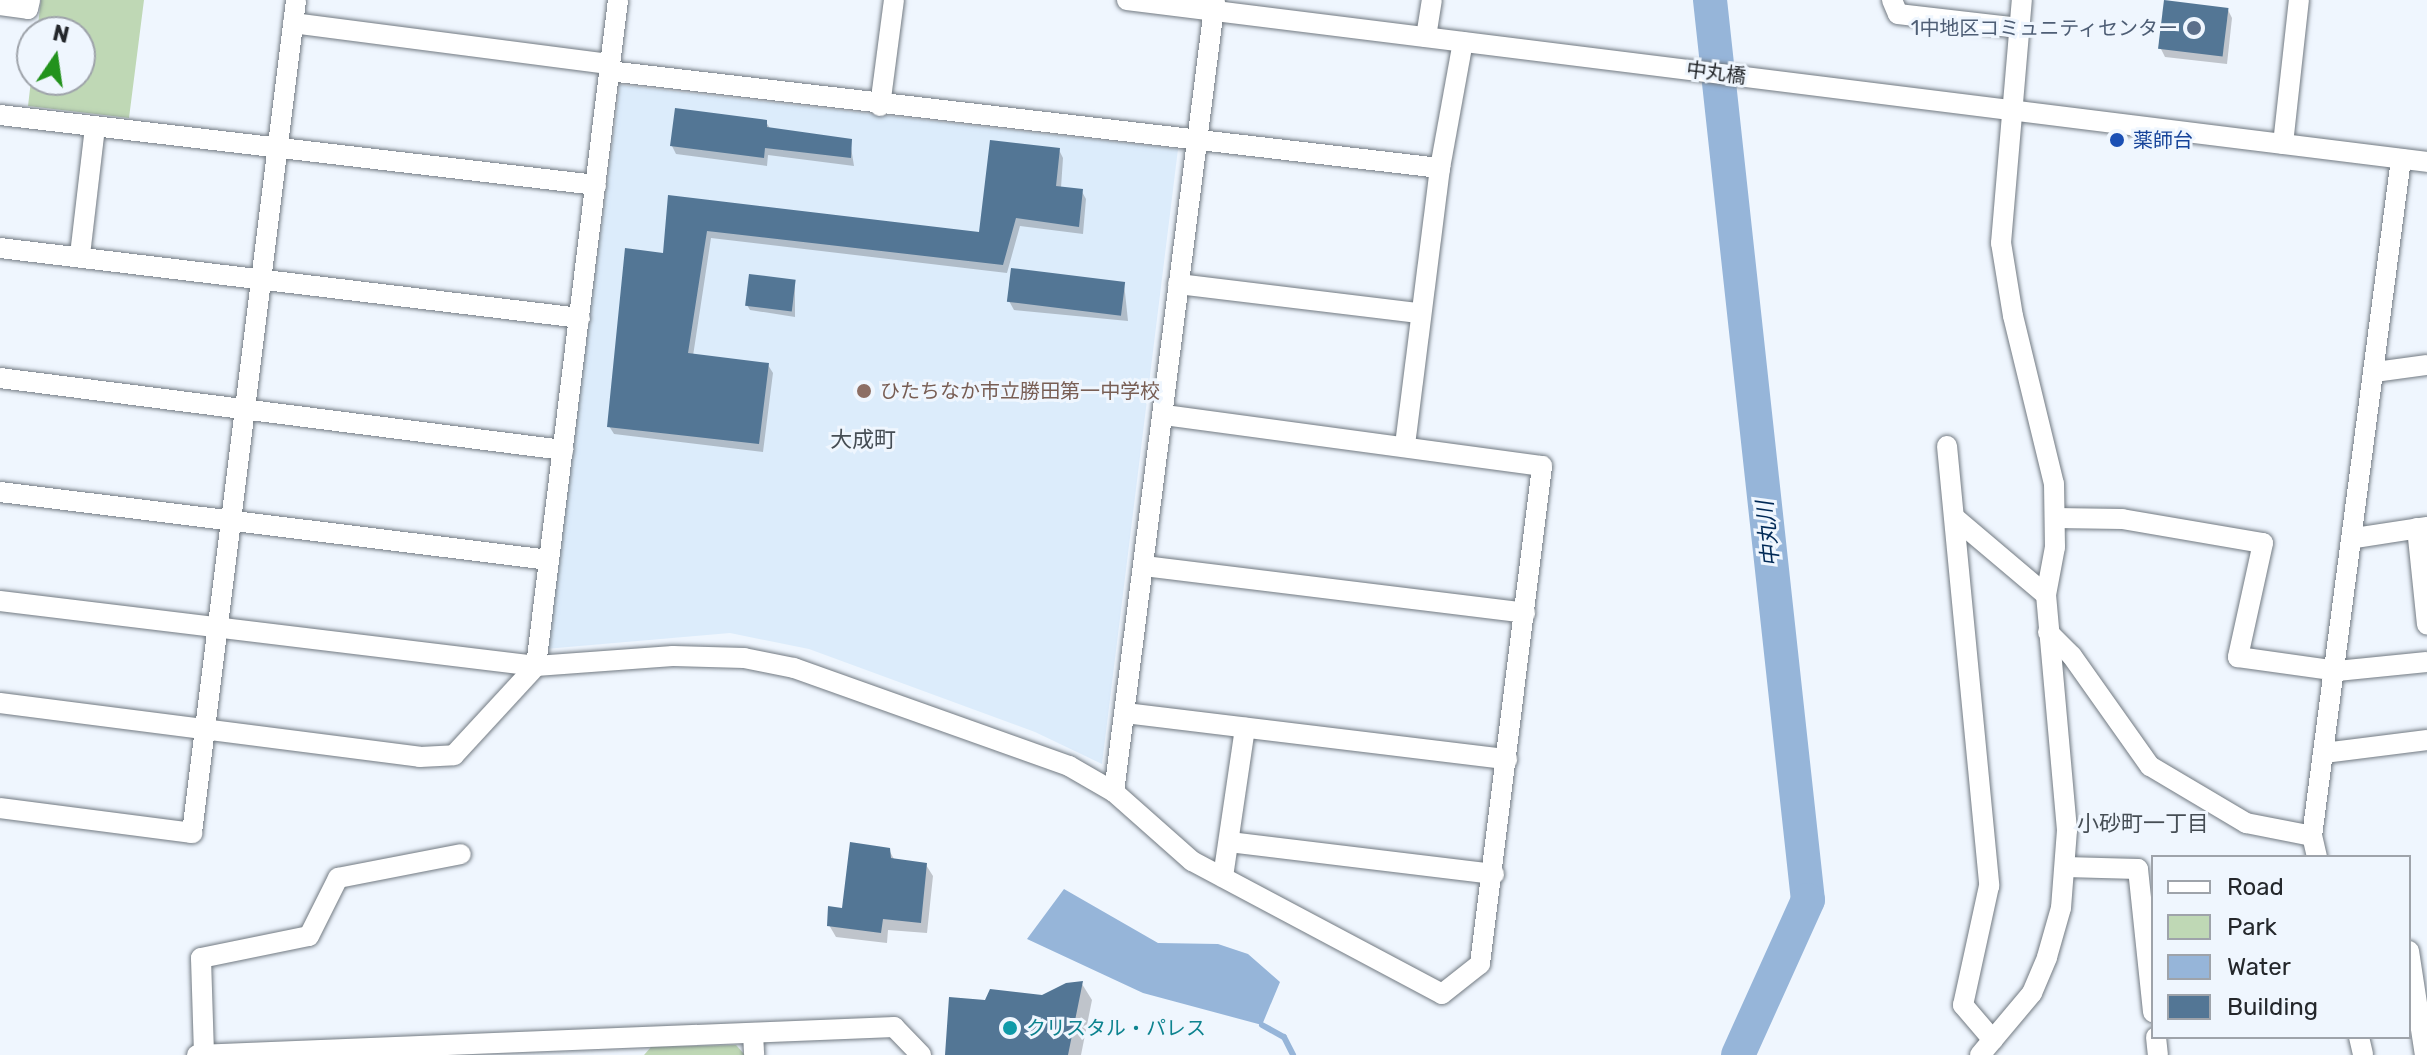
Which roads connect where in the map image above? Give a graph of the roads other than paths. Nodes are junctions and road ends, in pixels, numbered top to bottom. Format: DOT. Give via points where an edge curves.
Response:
graph roads {
  1 [pos="30,0"];
  2 [pos="296,0"];
  3 [pos="618,0"];
  4 [pos="894,0"];
  5 [pos="1127,0"];
  6 [pos="1432,0"];
  7 [pos="1892,0"];
  8 [pos="2022,0"];
  9 [pos="2299,0"];
  10 [pos="0,5"];
  11 [pos="1214,5"];
  12 [pos="293,23"];
  13 [pos="2019,28"];
  14 [pos="1426,37"];
  15 [pos="1463,42"];
  16 [pos="610,67"];
  17 [pos="880,106"];
  18 [pos="2011,111"];
  19 [pos="0,115"];
  20 [pos="95,127"];
  21 [pos="1198,140"];
  22 [pos="2283,144"];
  23 [pos="276,147"];
  24 [pos="2401,159"];
  25 [pos="2427,162"];
  26 [pos="1440,168"];
  27 [pos="596,185"];
  28 [pos="0,248"];
  29 [pos="80,255"];
  30 [pos="260,279"];
  31 [pos="1178,284"];
  32 [pos="1419,313"];
  33 [pos="580,318"];
  34 [pos="2427,365"];
  35 [pos="2375,372"];
  36 [pos="0,378"];
  37 [pos="245,409"];
  38 [pos="1163,415"];
  39 [pos="1405,445"];
  40 [pos="1947,446"];
  41 [pos="563,450"];
  42 [pos="0,492"];
  43 [pos="1955,518"];
  44 [pos="2056,518"];
  45 [pos="231,521"];
  46 [pos="2422,527"];
  47 [pos="2355,538"];
  48 [pos="549,560"];
  49 [pos="1144,566"];
  50 [pos="2046,595"];
  51 [pos="0,601"];
  52 [pos="1525,613"];
  53 [pos="2427,624"];
  54 [pos="218,629"];
  55 [pos="2048,632"];
  56 [pos="2427,662"];
  57 [pos="536,666"];
  58 [pos="2337,671"];
  59 [pos="0,703"];
  60 [pos="1125,713"];
  61 [pos="1245,728"];
  62 [pos="204,730"];
  63 [pos="2427,740"];
  64 [pos="2324,753"];
  65 [pos="1507,759"];
  66 [pos="1114,792"];
  67 [pos="0,808"];
  68 [pos="2312,836"];
  69 [pos="1229,842"];
  70 [pos="461,854"];
  71 [pos="2317,855"];
  72 [pos="2065,867"];
  73 [pos="1494,874"];
  74 [pos="1223,877"];
  75 [pos="2411,964"];
  76 [pos="2151,993"];
  77 [pos="753,1033"];
  78 [pos="632,1047"];
  79 [pos="1986,1047"];
  80 [pos="410,1052"];
  81 [pos="204,1054"];
  82 [pos="197,1055"];
  83 [pos="754,1055"];
  84 [pos="921,1055"];
  85 [pos="2425,1055"];
  1 -- 10 [label="street" via="28,9"];
  2 -- 12 [label="street"];
  3 -- 16 [label="street"];
  4 -- 17 [label="street"];
  5 -- 11 [label="street, 中丸橋"];
  6 -- 14 [label="street"];
  7 -- 13 [label="street" via="1898,14"];
  8 -- 13 [label="street"];
  9 -- 22 [label="street"];
  11 -- 14 [label="street, 中丸橋"];
  11 -- 21 [label="street"];
  12 -- 16 [label="street"];
  12 -- 23 [label="street"];
  13 -- 18 [label="street"];
  14 -- 15 [label="street, 中丸橋"];
  15 -- 18 [label="street, 中丸橋"];
  15 -- 26 [label="street"];
  16 -- 17 [label="street"];
  16 -- 27 [label="street"];
  17 -- 21 [label="street"];
  18 -- 22 [label="street, 中丸橋"];
  18 -- 44 [label="street" via="2001,243 2013,316 2046,440"];
  19 -- 20 [label="street"];
  20 -- 23 [label="street"];
  20 -- 29 [label="street"];
  21 -- 26 [label="street"];
  21 -- 31 [label="street"];
  22 -- 24 [label="street, 中丸橋"];
  23 -- 27 [label="street"];
  23 -- 30 [label="street"];
  24 -- 25 [label="street, 中丸橋"];
  24 -- 35 [label="street"];
  26 -- 32 [label="street"];
  27 -- 33 [label="street"];
  28 -- 29 [label="street"];
  29 -- 30 [label="street"];
  30 -- 33 [label="street"];
  30 -- 37 [label="street"];
  31 -- 32 [label="street"];
  31 -- 38 [label="street"];
  32 -- 39 [label="street"];
  33 -- 41 [label="street"];
  34 -- 35 [label="street"];
  35 -- 47 [label="street"];
  36 -- 37 [label="street"];
  37 -- 41 [label="street"];
  37 -- 45 [label="street"];
  38 -- 39 [label="street"];
  38 -- 49 [label="street"];
  39 -- 52 [label="street" via="1542,466"];
  40 -- 43 [label="street"];
  41 -- 48 [label="street"];
  42 -- 45 [label="street"];
  43 -- 50 [label="street"];
  43 -- 79 [label="street" via="1989,886 1963,1005"];
  44 -- 50 [label="street"];
  44 -- 58 [label="street" via="2122,519 2263,543 2238,657"];
  45 -- 48 [label="street"];
  45 -- 54 [label="street"];
  46 -- 47 [label="street"];
  46 -- 53 [label="street"];
  47 -- 58 [label="street"];
  48 -- 57 [label="street"];
  49 -- 52 [label="street"];
  49 -- 60 [label="street"];
  50 -- 55 [label="street"];
  51 -- 54 [label="street"];
  52 -- 65 [label="street"];
  54 -- 57 [label="street"];
  54 -- 62 [label="street"];
  55 -- 68 [label="street" via="2072,656 2150,766 2246,823"];
  55 -- 72 [label="street" via="2067,830"];
  56 -- 58 [label="street"];
  57 -- 62 [label="street" via="454,755 420,757"];
  57 -- 66 [label="street" via="673,656 744,658 794,668 1030,750"];
  58 -- 64 [label="street"];
  59 -- 62 [label="street"];
  60 -- 61 [label="street"];
  60 -- 66 [label="street"];
  61 -- 65 [label="street"];
  61 -- 69 [label="street"];
  62 -- 67 [label="street" via="192,833"];
  63 -- 64 [label="street"];
  64 -- 68 [label="street"];
  65 -- 73 [label="street"];
  66 -- 74 [label="street" via="1192,861"];
  68 -- 71 [label="street"];
  69 -- 73 [label="street"];
  69 -- 74 [label="street"];
  70 -- 81 [label="street" via="338,878 309,936 201,958"];
  72 -- 76 [label="street" via="2138,869"];
  72 -- 79 [label="street" via="2047,957 2032,993"];
  73 -- 74 [label="street" via="1480,964 1442,994"];
  75 -- 85 [label="street"];
  77 -- 78 [label="street"];
  77 -- 83 [label="street"];
  77 -- 84 [label="street" via="894,1027"];
  78 -- 80 [label="street"];
  80 -- 81 [label="street"];
  81 -- 82 [label="street"];
}
